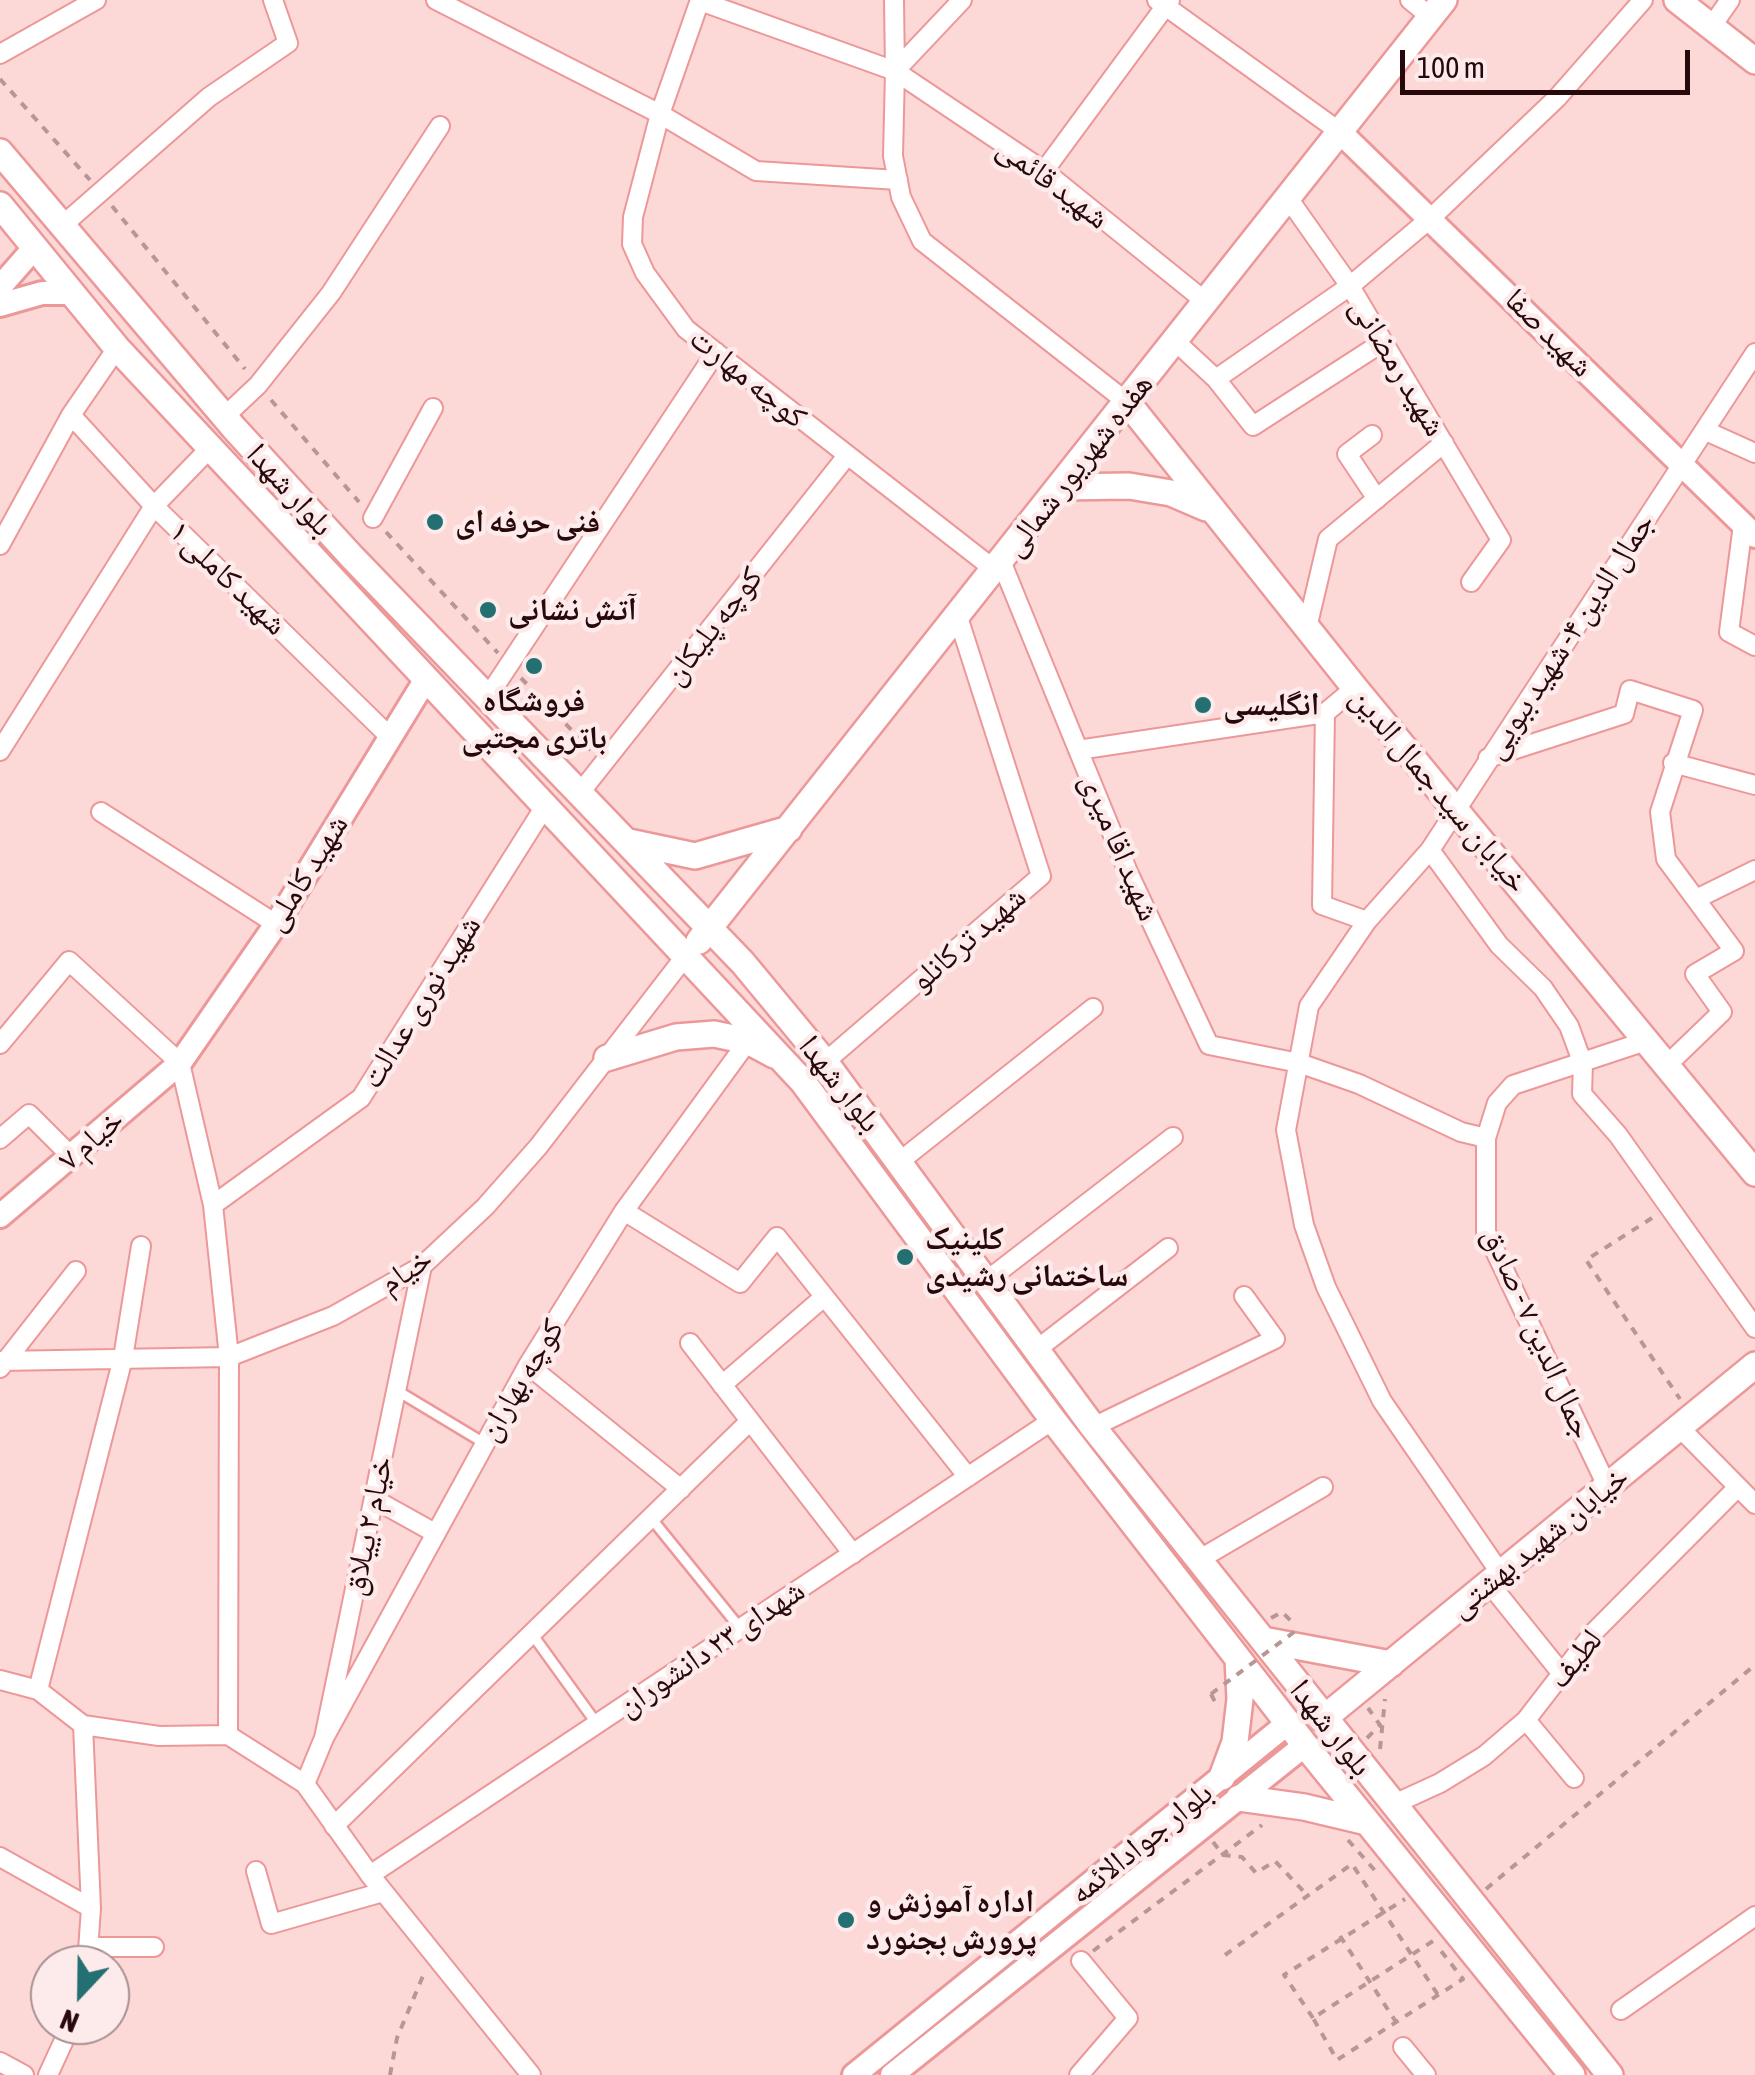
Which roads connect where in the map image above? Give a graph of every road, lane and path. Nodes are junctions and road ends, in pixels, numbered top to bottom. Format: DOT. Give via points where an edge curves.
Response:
graph roads {
  1 [pos="96,0"];
  2 [pos="273,0"];
  3 [pos="436,0"];
  4 [pos="700,0"];
  5 [pos="894,0"];
  6 [pos="962,0"];
  7 [pos="1410,0"];
  8 [pos="1643,0"];
  9 [pos="1677,0"];
  10 [pos="1730,0"];
  11 [pos="1164,2"];
  12 [pos="1438,8"];
  13 [pos="1711,27"];
  14 [pos="0,54"];
  15 [pos="1755,62"];
  16 [pos="895,71"];
  17 [pos="0,79"];
  18 [pos="660,114"];
  19 [pos="440,126"];
  20 [pos="1340,132"];
  21 [pos="0,152"];
  22 [pos="1044,171"];
  23 [pos="898,180"];
  24 [pos="102,193"];
  25 [pos="1288,198"];
  26 [pos="0,205"];
  27 [pos="1432,217"];
  28 [pos="64,224"];
  29 [pos="35,247"];
  30 [pos="1350,286"];
  31 [pos="0,288"];
  32 [pos="72,293"];
  33 [pos="1206,302"];
  34 [pos="0,306"];
  35 [pos="1175,341"];
  36 [pos="1383,342"];
  37 [pos="117,348"];
  38 [pos="716,352"];
  39 [pos="1755,354"];
  40 [pos="1216,379"];
  41 [pos="258,385"];
  42 [pos="1128,403"];
  43 [pos="433,408"];
  44 [pos="71,415"];
  45 [pos="224,417"];
  46 [pos="1706,430"];
  47 [pos="1372,434"];
  48 [pos="1444,443"];
  49 [pos="212,447"];
  50 [pos="1755,452"];
  51 [pos="846,457"];
  52 [pos="1682,464"];
  53 [pos="1060,487"];
  54 [pos="1377,499"];
  55 [pos="154,506"];
  56 [pos="1210,509"];
  57 [pos="373,518"];
  58 [pos="1749,530"];
  59 [pos="0,546"];
  60 [pos="998,565"];
  61 [pos="1471,582"];
  62 [pos="958,618"];
  63 [pos="1307,628"];
  64 [pos="1755,646"];
  65 [pos="508,664"];
  66 [pos="426,679"];
  67 [pos="1354,688"];
  68 [pos="487,698"];
  69 [pos="1326,713"];
  70 [pos="390,737"];
  71 [pos="1078,750"];
  72 [pos="0,751"];
  73 [pos="1488,758"];
  74 [pos="1672,763"];
  75 [pos="605,765"];
  76 [pos="1755,784"];
  77 [pos="579,794"];
  78 [pos="547,804"];
  79 [pos="1455,808"];
  80 [pos="101,812"];
  81 [pos="788,830"];
  82 [pos="624,840"];
  83 [pos="1430,850"];
  84 [pos="650,866"];
  85 [pos="1755,870"];
  86 [pos="625,888"];
  87 [pos="1696,900"];
  88 [pos="1367,921"];
  89 [pos="276,924"];
  90 [pos="710,929"];
  91 [pos="687,954"];
  92 [pos="1093,1008"];
  93 [pos="793,1023"];
  94 [pos="757,1040"];
  95 [pos="1646,1041"];
  96 [pos="0,1044"];
  97 [pos="607,1058"];
  98 [pos="825,1062"];
  99 [pos="180,1063"];
  100 [pos="1298,1063"];
  101 [pos="1582,1064"];
  102 [pos="1666,1066"];
  103 [pos="1174,1137"];
  104 [pos="1486,1138"];
  105 [pos="0,1139"];
  106 [pos="73,1158"];
  107 [pos="899,1162"];
  108 [pos="1755,1173"];
  109 [pos="213,1205"];
  110 [pos="1668,1207"];
  111 [pos="624,1211"];
  112 [pos="0,1216"];
  113 [pos="142,1246"];
  114 [pos="1168,1248"];
  115 [pos="422,1266"];
  116 [pos="76,1271"];
  117 [pos="985,1282"];
  118 [pos="1244,1296"];
  119 [pos="824,1297"];
  120 [pos="1755,1328"];
  121 [pos="690,1343"];
  122 [pos="1036,1350"];
  123 [pos="229,1357"];
  124 [pos="123,1358"];
  125 [pos="1,1364"];
  126 [pos="528,1365"];
  127 [pos="1755,1365"];
  128 [pos="722,1385"];
  129 [pos="396,1390"];
  130 [pos="1053,1420"];
  131 [pos="750,1422"];
  132 [pos="1686,1422"];
  133 [pos="1093,1426"];
  134 [pos="484,1443"];
  135 [pos="968,1477"];
  136 [pos="1607,1486"];
  137 [pos="1323,1487"];
  138 [pos="1738,1487"];
  139 [pos="681,1489"];
  140 [pos="374,1498"];
  141 [pos="1755,1504"];
  142 [pos="651,1518"];
  143 [pos="435,1533"];
  144 [pos="853,1554"];
  145 [pos="1200,1559"];
  146 [pos="1495,1578"];
  147 [pos="1282,1612"];
  148 [pos="740,1628"];
  149 [pos="532,1634"];
  150 [pos="1263,1640"];
  151 [pos="1238,1660"];
  152 [pos="1390,1664"];
  153 [pos="1755,1665"];
  154 [pos="1563,1675"];
  155 [pos="0,1680"];
  156 [pos="38,1690"];
  157 [pos="1210,1694"];
  158 [pos="1323,1719"];
  159 [pos="1526,1720"];
  160 [pos="596,1724"];
  161 [pos="1288,1724"];
  162 [pos="82,1725"];
  163 [pos="228,1735"];
  164 [pos="324,1738"];
  165 [pos="1305,1746"];
  166 [pos="1222,1777"];
  167 [pos="1574,1778"];
  168 [pos="305,1784"];
  169 [pos="1386,1797"];
  170 [pos="1239,1798"];
  171 [pos="1287,1805"];
  172 [pos="1367,1822"];
  173 [pos="334,1826"];
  174 [pos="1202,1828"];
  175 [pos="1343,1834"];
  176 [pos="1223,1855"];
  177 [pos="0,1858"];
  178 [pos="256,1871"];
  179 [pos="370,1875"];
  180 [pos="1387,1884"];
  181 [pos="383,1892"];
  182 [pos="1407,1895"];
  183 [pos="1308,1896"];
  184 [pos="1470,1901"];
  185 [pos="91,1908"];
  186 [pos="1384,1911"];
  187 [pos="1412,1914"];
  188 [pos="1755,1916"];
  189 [pos="1423,1928"];
  190 [pos="1340,1936"];
  191 [pos="1433,1941"];
  192 [pos="89,1945"];
  193 [pos="154,1947"];
  194 [pos="130,1950"];
  195 [pos="433,1953"];
  196 [pos="1226,1955"];
  197 [pos="1411,1956"];
  198 [pos="1082,1961"];
  199 [pos="1372,1981"];
  200 [pos="1440,1998"];
  201 [pos="1620,2010"];
  202 [pos="1313,2018"];
  203 [pos="1396,2022"];
  204 [pos="62,2045"];
  205 [pos="1403,2046"];
  206 [pos="0,2062"];
  207 [pos="24,2075"];
  208 [pos="48,2075"];
  209 [pos="390,2075"];
  210 [pos="531,2075"];
  211 [pos="854,2075"];
  212 [pos="892,2075"];
  213 [pos="1079,2075"];
  214 [pos="1426,2075"];
  215 [pos="1572,2075"];
  216 [pos="1610,2075"];
  1 -- 14 [label="street"];
  2 -- 24 [label="street" via="288,43 209,96"];
  3 -- 18 [label="street"];
  4 -- 16 [label="street, شهید قائمی"];
  4 -- 18 [label="street, کوچه مهارت"];
  5 -- 16 [label="street"];
  6 -- 16 [label="street"];
  7 -- 12 [label="street"];
  8 -- 27 [label="street" via="1557,98"];
  9 -- 13 [label="main road"];
  10 -- 13 [label="street"];
  11 -- 20 [label="street"];
  11 -- 22 [label="street"];
  12 -- 20 [label="main road, هفده شهریور شمالی"];
  13 -- 15 [label="main road"];
  16 -- 22 [label="street, شهید قائمی"];
  16 -- 23 [label="street"];
  17 -- 24 [label="path"];
  18 -- 23 [label="street" via="756,170"];
  18 -- 38 [label="street, کوچه مهارت" via="632,244 675,315"];
  19 -- 41 [label="street" via="331,293"];
  20 -- 25 [label="main road, هفده شهریور شمالی"];
  20 -- 27 [label="street, شهید صفا"];
  21 -- 28 [label="main road, بلوار شهدا"];
  22 -- 33 [label="street, شهید قائمی"];
  23 -- 42 [label="street" via="922,240"];
  24 -- 28 [label="street"];
  24 -- 41 [label="path"];
  25 -- 30 [label="street, شهید رمضانی"];
  25 -- 33 [label="main road, هفده شهریور شمالی"];
  26 -- 29 [label="main road, بلوار شهدا"];
  27 -- 30 [label="street"];
  27 -- 52 [label="street, شهید صفا"];
  28 -- 29 [label="main road"];
  28 -- 45 [label="main road, بلوار شهدا"];
  29 -- 31 [label="street"];
  29 -- 32 [label="main road, بلوار شهدا"];
  30 -- 36 [label="street, شهید رمضانی"];
  30 -- 40 [label="street"];
  32 -- 34 [label="street" via="42,292"];
  32 -- 37 [label="main road, بلوار شهدا"];
  33 -- 35 [label="main road, هفده شهریور شمالی"];
  35 -- 40 [label="street"];
  35 -- 42 [label="main road, هفده شهریور شمالی"];
  36 -- 40 [label="street" via="1254,426"];
  36 -- 48 [label="street, شهید رمضانی"];
  37 -- 44 [label="street"];
  37 -- 49 [label="main road, بلوار شهدا"];
  38 -- 51 [label="street, کوچه مهارت"];
  38 -- 65 [label="street"];
  39 -- 46 [label="street, جمال الدین ۴- شهید ببویی"];
  41 -- 45 [label="street"];
  41 -- 57 [label="path"];
  42 -- 53 [label="main road, هفده شهریور شمالی"];
  42 -- 56 [label="main road, خیابان سید جمال الدین"];
  43 -- 57 [label="street"];
  44 -- 55 [label="street, شهید کاملی ۱"];
  44 -- 59 [label="street"];
  45 -- 68 [label="main road, بلوار شهدا"];
  46 -- 50 [label="street"];
  46 -- 52 [label="street, جمال الدین ۴- شهید ببویی"];
  47 -- 54 [label="street" via="1347,454"];
  48 -- 54 [label="street"];
  48 -- 61 [label="street, شهید رمضانی" via="1501,540"];
  49 -- 55 [label="street"];
  49 -- 66 [label="main road, بلوار شهدا"];
  51 -- 60 [label="street, کوچه مهارت"];
  51 -- 75 [label="street, کوچه پلیکان"];
  52 -- 58 [label="street, شهید صفا"];
  52 -- 73 [label="street, جمال الدین ۴- شهید ببویی"];
  53 -- 56 [label="main road" via="1171,492"];
  53 -- 60 [label="main road, هفده شهریور شمالی"];
  54 -- 63 [label="street" via="1328,539"];
  55 -- 70 [label="street, شهید کاملی ۱"];
  55 -- 72 [label="street"];
  56 -- 63 [label="main road, خیابان سید جمال الدین"];
  57 -- 65 [label="path"];
  58 -- 64 [label="street" via="1729,632"];
  60 -- 62 [label="main road, هفده شهریور شمالی"];
  60 -- 71 [label="street, شهید اقا میری"];
  62 -- 81 [label="main road, هفده شهریور شمالی"];
  62 -- 98 [label="street, شهید ترکانلو" via="1041,876"];
  63 -- 67 [label="main road, خیابان سید جمال الدین"];
  65 -- 68 [label="street"];
  65 -- 75 [label="path"];
  66 -- 70 [label="street, شهید کاملی"];
  66 -- 78 [label="main road, بلوار شهدا"];
  67 -- 69 [label="street"];
  67 -- 79 [label="main road, خیابان سید جمال الدین"];
  68 -- 77 [label="main road, بلوار شهدا"];
  69 -- 71 [label="street"];
  69 -- 88 [label="street" via="1322,906"];
  70 -- 89 [label="street, شهید کاملی"];
  71 -- 100 [label="street, شهید اقا میری" via="1209,1046"];
  73 -- 74 [label="street" via="1624,714 1630,690 1694,710"];
  73 -- 79 [label="street, جمال الدین ۴- شهید ببویی"];
  74 -- 76 [label="street"];
  74 -- 87 [label="street" via="1660,812 1666,859"];
  75 -- 77 [label="street, کوچه پلیکان"];
  77 -- 82 [label="main road, بلوار شهدا"];
  78 -- 86 [label="main road, بلوار شهدا"];
  78 -- 109 [label="street, شهید نوری عدالت" via="361,1098"];
  79 -- 83 [label="street, جمال الدین ۴- شهید ببویی"];
  79 -- 95 [label="main road, خیابان سید جمال الدین"];
  80 -- 89 [label="street"];
  81 -- 82 [label="main road" via="695,856"];
  81 -- 90 [label="main road, هفده شهریور شمالی"];
  82 -- 84 [label="main road, بلوار شهدا"];
  83 -- 88 [label="street, جمال الدین ۴- شهید ببویی"];
  83 -- 101 [label="street" via="1500,945 1543,988 1569,1026"];
  84 -- 86 [label="main road" via="640,884"];
  84 -- 90 [label="main road, بلوار شهدا"];
  85 -- 87 [label="street"];
  86 -- 91 [label="main road, بلوار شهدا"];
  87 -- 102 [label="street" via="1734,950 1695,974 1722,1012"];
  88 -- 100 [label="street, جمال الدین ۴- شهید ببویی" via="1309,1006"];
  89 -- 99 [label="street, شهید کاملی"];
  90 -- 91 [label="main road, هفده شهریور شمالی"];
  90 -- 93 [label="main road, بلوار شهدا"];
  91 -- 94 [label="main road, بلوار شهدا"];
  91 -- 97 [label="street, خیام"];
  92 -- 107 [label="street"];
  93 -- 94 [label="main road" via="776,1024"];
  93 -- 98 [label="main road, بلوار شهدا"];
  94 -- 97 [label="main road" via="676,1036"];
  94 -- 111 [label="street, کوچه بهاران"];
  94 -- 130 [label="main road, بلوار شهدا" via="785,1061"];
  95 -- 101 [label="street, جمال الدین ۷ - صادق"];
  95 -- 102 [label="main road, خیابان سید جمال الدین"];
  96 -- 99 [label="street" via="69,960"];
  97 -- 115 [label="street, خیام" via="506,1183"];
  98 -- 107 [label="main road, بلوار شهدا"];
  99 -- 106 [label="street, خیام ۷"];
  99 -- 109 [label="street"];
  100 -- 104 [label="street"];
  100 -- 146 [label="street, جمال الدین ۴- شهید ببویی" via="1286,1130 1304,1225 1326,1287 1382,1401"];
  101 -- 104 [label="street, جمال الدین ۷ - صادق" via="1513,1085 1497,1103"];
  101 -- 110 [label="street" via="1582,1094"];
  102 -- 108 [label="main road, خیابان سید جمال الدین"];
  103 -- 117 [label="street"];
  104 -- 136 [label="street, جمال الدین ۷ - صادق" via="1486,1232"];
  105 -- 106 [label="street" via="29,1114"];
  106 -- 112 [label="street, خیام ۷"];
  107 -- 117 [label="main road, بلوار شهدا"];
  109 -- 123 [label="street"];
  110 -- 120 [label="street"];
  110 -- 132 [label="path" via="1586,1260"];
  111 -- 119 [label="street" via="740,1282 776,1237"];
  111 -- 126 [label="street, کوچه بهاران"];
  113 -- 124 [label="street"];
  114 -- 122 [label="street"];
  115 -- 123 [label="street, خیام" via="333,1316"];
  115 -- 129 [label="street, خیام ۲ ییلاق"];
  116 -- 125 [label="street"];
  117 -- 122 [label="main road, بلوار شهدا"];
  118 -- 133 [label="street" via="1275,1339"];
  119 -- 128 [label="street"];
  119 -- 135 [label="street"];
  121 -- 128 [label="street"];
  122 -- 133 [label="main road, بلوار شهدا"];
  123 -- 124 [label="street, خیام"];
  123 -- 163 [label="street"];
  124 -- 125 [label="street, خیام"];
  124 -- 156 [label="street"];
  126 -- 134 [label="street, کوچه بهاران"];
  126 -- 139 [label="street"];
  127 -- 132 [label="main road, خیابان شهید بهشتی"];
  128 -- 131 [label="street"];
  129 -- 134 [label="lane"];
  129 -- 140 [label="street, خیام ۲ ییلاق"];
  130 -- 135 [label="street, شهدای ۲۳ دانشوران"];
  130 -- 151 [label="main road, بلوار شهدا"];
  131 -- 139 [label="street"];
  131 -- 144 [label="street"];
  132 -- 136 [label="main road, خیابان شهید بهشتی"];
  132 -- 138 [label="street"];
  133 -- 145 [label="main road, بلوار شهدا"];
  134 -- 143 [label="street, کوچه بهاران"];
  135 -- 144 [label="street, شهدای ۲۳ دانشوران"];
  136 -- 146 [label="main road, خیابان شهید بهشتی"];
  137 -- 145 [label="street"];
  138 -- 141 [label="street"];
  138 -- 154 [label="street, لطیف" via="1594,1632"];
  139 -- 142 [label="street"];
  140 -- 143 [label="street"];
  140 -- 164 [label="street, خیام ۲ ییلاق"];
  142 -- 148 [label="lane"];
  142 -- 149 [label="street"];
  143 -- 164 [label="street, کوچه بهاران"];
  144 -- 148 [label="street, شهدای ۲۳ دانشوران"];
  145 -- 150 [label="main road, بلوار شهدا"];
  146 -- 152 [label="main road, خیابان شهید بهشتی"];
  146 -- 154 [label="street, جمال الدین ۴- شهید ببویی"];
  147 -- 157 [label="path, bridge" via="1298,1629"];
  148 -- 160 [label="street, شهدای ۲۳ دانشوران"];
  149 -- 160 [label="lane"];
  149 -- 173 [label="street"];
  150 -- 152 [label="main road"];
  150 -- 158 [label="main road, بلوار شهدا"];
  151 -- 161 [label="main road, بلوار شهدا"];
  151 -- 166 [label="main road" via="1238,1717"];
  152 -- 158 [label="main road, خیابان شهید بهشتی"];
  152 -- 169 [label="path" via="1380,1725"];
  153 -- 184 [label="path"];
  154 -- 159 [label="street, لطیف"];
  155 -- 156 [label="street"];
  156 -- 162 [label="street"];
  158 -- 161 [label="main road"];
  158 -- 165 [label="main road"];
  158 -- 169 [label="main road, بلوار شهدا"];
  159 -- 167 [label="street"];
  159 -- 169 [label="street, لطیف" via="1455,1774"];
  160 -- 179 [label="street, شهدای ۲۳ دانشوران"];
  161 -- 165 [label="main road, بلوار شهدا"];
  161 -- 166 [label="street, بلوار جوادالائمه"];
  162 -- 163 [label="street" via="159,1736"];
  162 -- 185 [label="street"];
  163 -- 168 [label="street"];
  164 -- 168 [label="street, خیام ۲ ییلاق"];
  165 -- 170 [label="street, بلوار جوادالائمه"];
  165 -- 172 [label="main road, بلوار شهدا"];
  166 -- 211 [label="street, بلوار جوادالائمه"];
  168 -- 173 [label="street"];
  169 -- 184 [label="main road, بلوار شهدا"];
  170 -- 171 [label="main road"];
  170 -- 174 [label="street, بلوار جوادالائمه"];
  171 -- 172 [label="main road"];
  171 -- 176 [label="path"];
  172 -- 182 [label="main road, بلوار شهدا"];
  173 -- 179 [label="street"];
  174 -- 176 [label="path"];
  174 -- 212 [label="street, بلوار جوادالائمه"];
  175 -- 180 [label="path"];
  176 -- 183 [label="path" via="1242,1857 1256,1873 1274,1861"];
  176 -- 198 [label="path"];
  177 -- 185 [label="street"];
  178 -- 181 [label="street" via="271,1924"];
  179 -- 181 [label="street"];
  181 -- 195 [label="street"];
  182 -- 186 [label="path"];
  182 -- 187 [label="path"];
  182 -- 215 [label="main road, بلوار شهدا"];
  183 -- 186 [label="path" via="1352,1864"];
  183 -- 196 [label="path"];
  184 -- 216 [label="main road, بلوار شهدا"];
  185 -- 192 [label="street"];
  186 -- 190 [label="path"];
  186 -- 197 [label="path"];
  188 -- 201 [label="street"];
  189 -- 191 [label="path"];
  190 -- 199 [label="path"];
  190 -- 202 [label="path" via="1284,1975"];
  191 -- 197 [label="path"];
  191 -- 203 [label="path" via="1463,1980"];
  193 -- 194 [label="street"];
  195 -- 209 [label="path" via="397,2038"];
  195 -- 210 [label="street"];
  197 -- 199 [label="path"];
  197 -- 200 [label="path"];
  198 -- 213 [label="street" via="1128,2018"];
  199 -- 202 [label="path"];
  199 -- 203 [label="path"];
  202 -- 203 [label="path" via="1337,2060"];
  204 -- 208 [label="street"];
  205 -- 214 [label="street"];
  206 -- 207 [label="street"];
}
